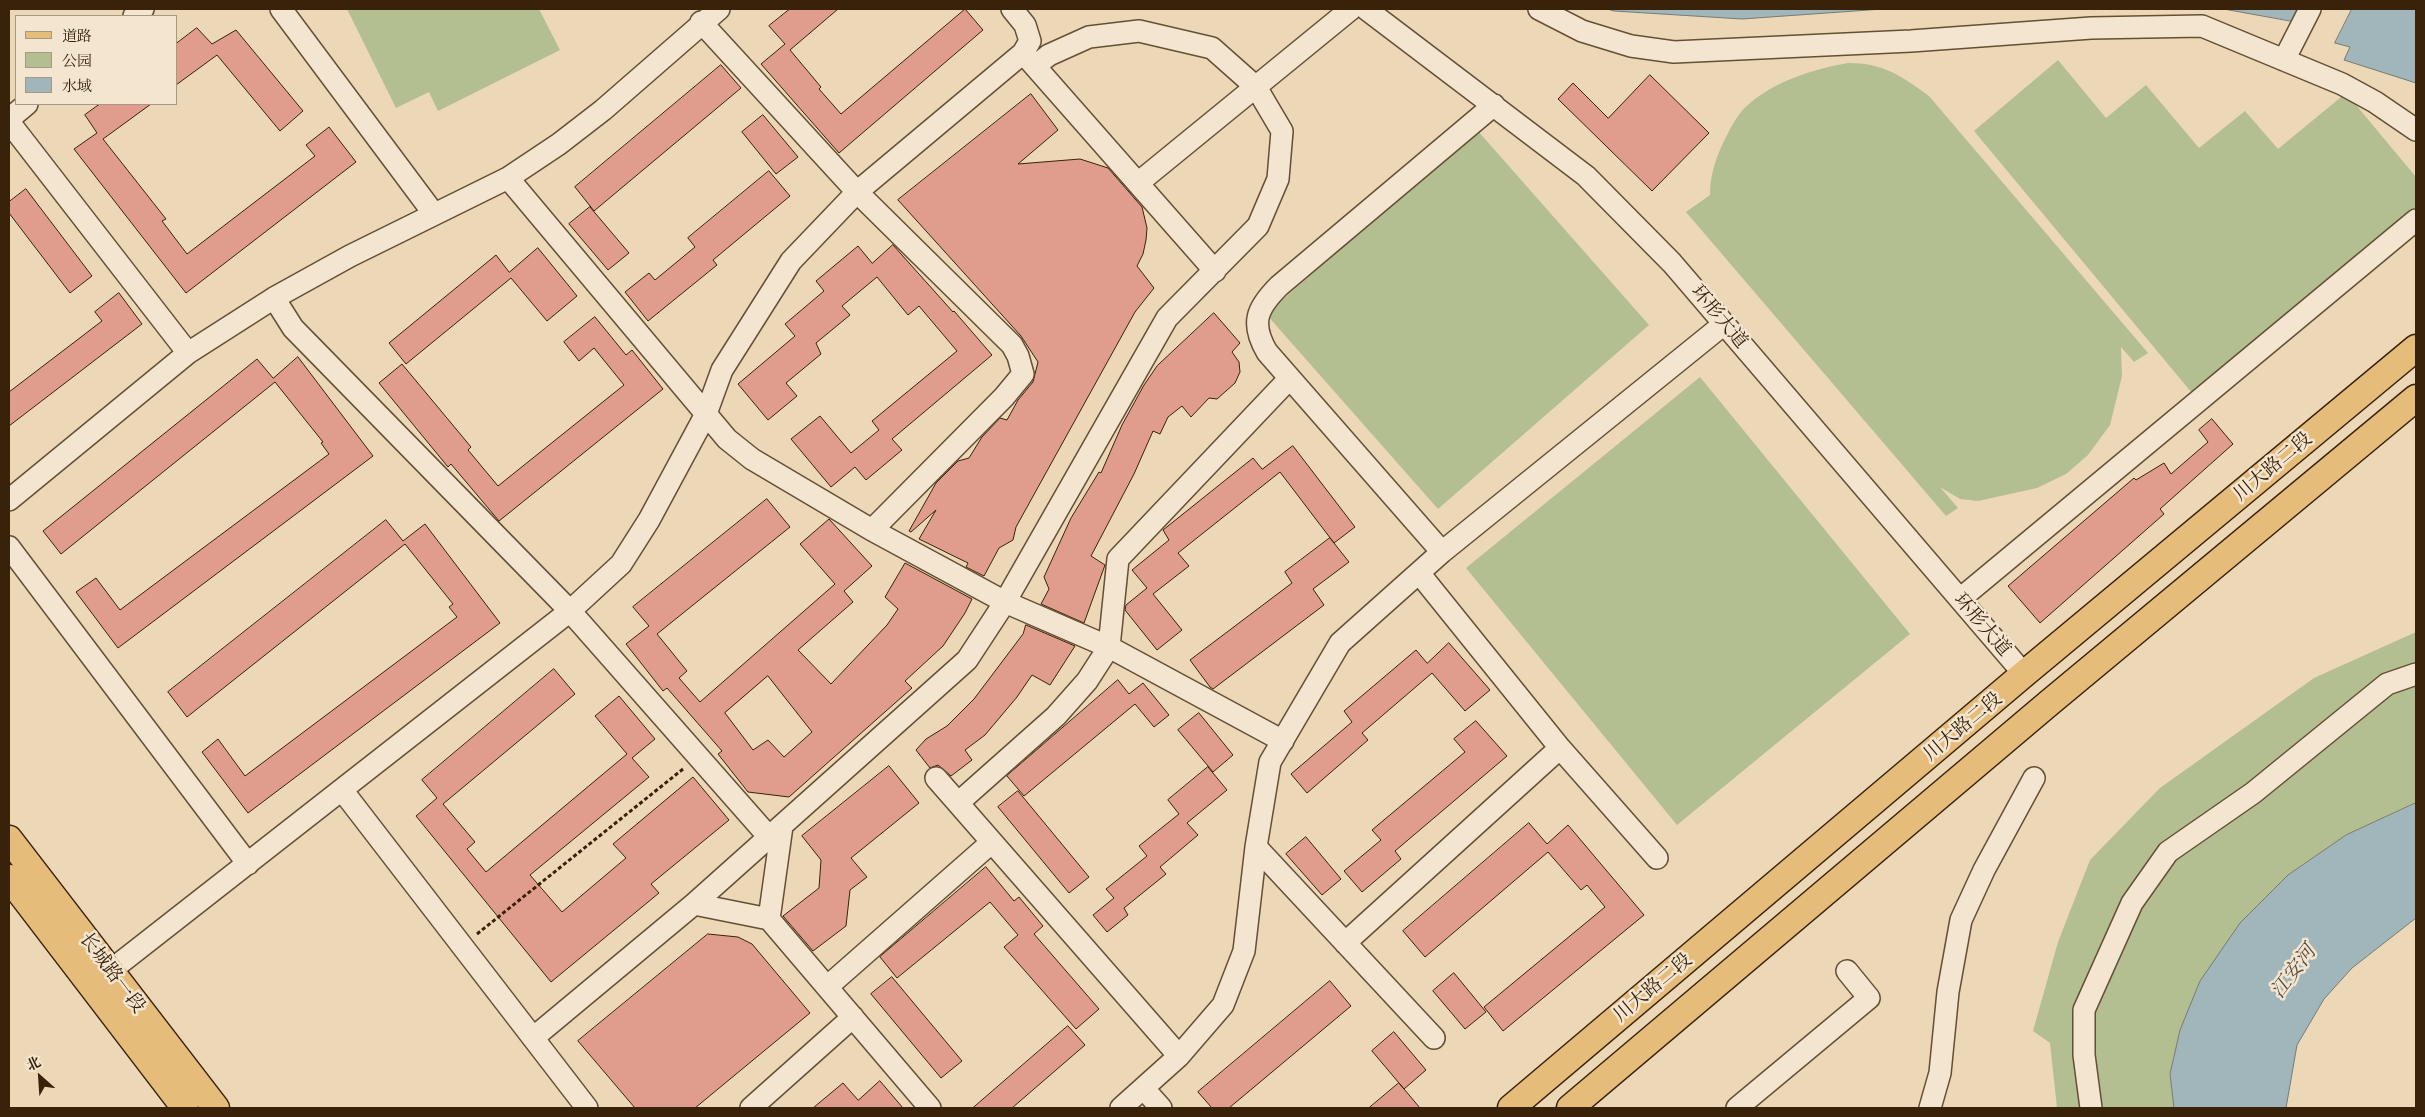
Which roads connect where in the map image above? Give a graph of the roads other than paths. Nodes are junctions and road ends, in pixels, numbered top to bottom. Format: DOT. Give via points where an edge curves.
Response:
graph roads {
  1 [pos="281,9"];
  2 [pos="1012,9"];
  3 [pos="1351,9"];
  4 [pos="1540,9"];
  5 [pos="2310,9"];
  6 [pos="714,12"];
  7 [pos="1380,12"];
  8 [pos="1029,59"];
  9 [pos="2284,60"];
  10 [pos="1256,87"];
  11 [pos="26,105"];
  12 [pos="1494,105"];
  13 [pos="9,120"];
  14 [pos="2416,130"];
  15 [pos="508,178"];
  16 [pos="1138,183"];
  17 [pos="857,192"];
  18 [pos="434,214"];
  19 [pos="2416,220"];
  20 [pos="1215,271"];
  21 [pos="274,298"];
  22 [pos="1724,324"];
  23 [pos="2416,348"];
  24 [pos="188,353"];
  25 [pos="1289,379"];
  26 [pos="2416,398"];
  27 [pos="706,414"];
  28 [pos="9,500"];
  29 [pos="872,530"];
  30 [pos="9,547"];
  31 [pos="1442,552"];
  32 [pos="1419,573"];
  33 [pos="1960,599"];
  34 [pos="1005,602"];
  35 [pos="570,611"];
  36 [pos="1109,648"];
  37 [pos="2024,674"];
  38 [pos="2416,674"];
  39 [pos="1283,741"];
  40 [pos="1560,748"];
  41 [pos="936,778"];
  42 [pos="2034,778"];
  43 [pos="342,790"];
  44 [pos="958,803"];
  45 [pos="776,831"];
  46 [pos="9,838"];
  47 [pos="992,842"];
  48 [pos="1256,847"];
  49 [pos="1657,858"];
  50 [pos="248,864"];
  51 [pos="9,878"];
  52 [pos="694,904"];
  53 [pos="769,919"];
  54 [pos="1346,943"];
  55 [pos="110,971"];
  56 [pos="1847,971"];
  57 [pos="827,987"];
  58 [pos="853,1017"];
  59 [pos="533,1038"];
  60 [pos="1434,1038"];
  61 [pos="1179,1056"];
  62 [pos="1144,1089"];
  63 [pos="185,1108"];
  64 [pos="216,1108"];
  65 [pos="587,1108"];
  66 [pos="751,1108"];
  67 [pos="930,1108"];
  68 [pos="1121,1108"];
  69 [pos="1161,1108"];
  70 [pos="1511,1108"];
  71 [pos="1570,1108"];
  72 [pos="1737,1108"];
  73 [pos="1930,1108"];
  74 [pos="2091,1108"];
  1 -- 18 [label="street"];
  2 -- 8 [label="street" via="1025,25 1030,41"];
  3 -- 10 [label="street"];
  4 -- 9 [label="street" via="1582,31 1631,46 1674,52 2091,28 2202,26"];
  5 -- 9 [label="street"];
  6 -- 15 [label="street" via="603,110"];
  6 -- 17 [label="street"];
  7 -- 12 [label="street, 环形大道"];
  8 -- 10 [label="street" via="1049,56 1089,37 1138,31 1212,48"];
  8 -- 16 [label="street"];
  8 -- 17 [label="street"];
  9 -- 14 [label="street" via="2342,84"];
  10 -- 16 [label="street"];
  10 -- 20 [label="street" via="1282,131 1278,179 1258,226"];
  11 -- 13 [label="street"];
  12 -- 22 [label="street, 环形大道" via="1586,176 1672,263"];
  12 -- 25 [label="street" via="1266,299 1257,317 1259,339"];
  13 -- 24 [label="street"];
  15 -- 18 [label="street"];
  15 -- 27 [label="street"];
  16 -- 20 [label="street"];
  17 -- 27 [label="street" via="790,261 722,370"];
  17 -- 29 [label="street" via="1012,345 1023,374"];
  18 -- 21 [label="street"];
  19 -- 33 [label="street"];
  20 -- 34 [label="street" via="1167,318"];
  21 -- 24 [label="street"];
  21 -- 35 [label="street" via="293,328"];
  22 -- 31 [label="street"];
  22 -- 33 [label="street, 环形大道"];
  23 -- 37 [label="main road, 川大路二段"];
  24 -- 28 [label="street"];
  25 -- 31 [label="street"];
  25 -- 36 [label="street" via="1118,559"];
  26 -- 71 [label="main road, 川大路二段"];
  27 -- 29 [label="street" via="727,439 752,459"];
  27 -- 35 [label="street" via="649,520 621,564"];
  29 -- 34 [label="street"];
  30 -- 50 [label="street"];
  31 -- 32 [label="street"];
  32 -- 39 [label="street" via="1340,643"];
  32 -- 40 [label="street"];
  33 -- 37 [label="street, 环形大道"];
  34 -- 36 [label="street"];
  34 -- 45 [label="street" via="968,660"];
  35 -- 43 [label="street"];
  35 -- 45 [label="street" via="699,756"];
  36 -- 39 [label="street"];
  36 -- 44 [label="street" via="1087,681 1056,716"];
  37 -- 70 [label="main road, 川大路二段"];
  38 -- 74 [label="street" via="2387,684 2254,793 2168,852 2132,903 2084,1010 2084,1054"];
  39 -- 48 [label="street" via="1270,762"];
  40 -- 49 [label="street"];
  40 -- 54 [label="street"];
  41 -- 44 [label="street"];
  42 -- 73 [label="street" via="1961,920 1948,992 1940,1073"];
  43 -- 50 [label="street"];
  43 -- 59 [label="street"];
  44 -- 47 [label="street"];
  45 -- 52 [label="street"];
  45 -- 53 [label="street"];
  46 -- 55 [label="main road, 长城路一段"];
  47 -- 57 [label="street"];
  47 -- 61 [label="street"];
  48 -- 54 [label="street"];
  48 -- 61 [label="street" via="1244,951 1223,1005"];
  50 -- 55 [label="street"];
  51 -- 63 [label="main road, 长城路一段"];
  52 -- 53 [label="street"];
  52 -- 59 [label="street"];
  53 -- 57 [label="street"];
  54 -- 60 [label="street"];
  55 -- 64 [label="main road, 长城路一段"];
  56 -- 72 [label="street" via="1869,998"];
  57 -- 58 [label="street"];
  58 -- 66 [label="street"];
  58 -- 67 [label="street"];
  59 -- 65 [label="street"];
  61 -- 62 [label="street"];
  62 -- 68 [label="street"];
  62 -- 69 [label="street"];
}
